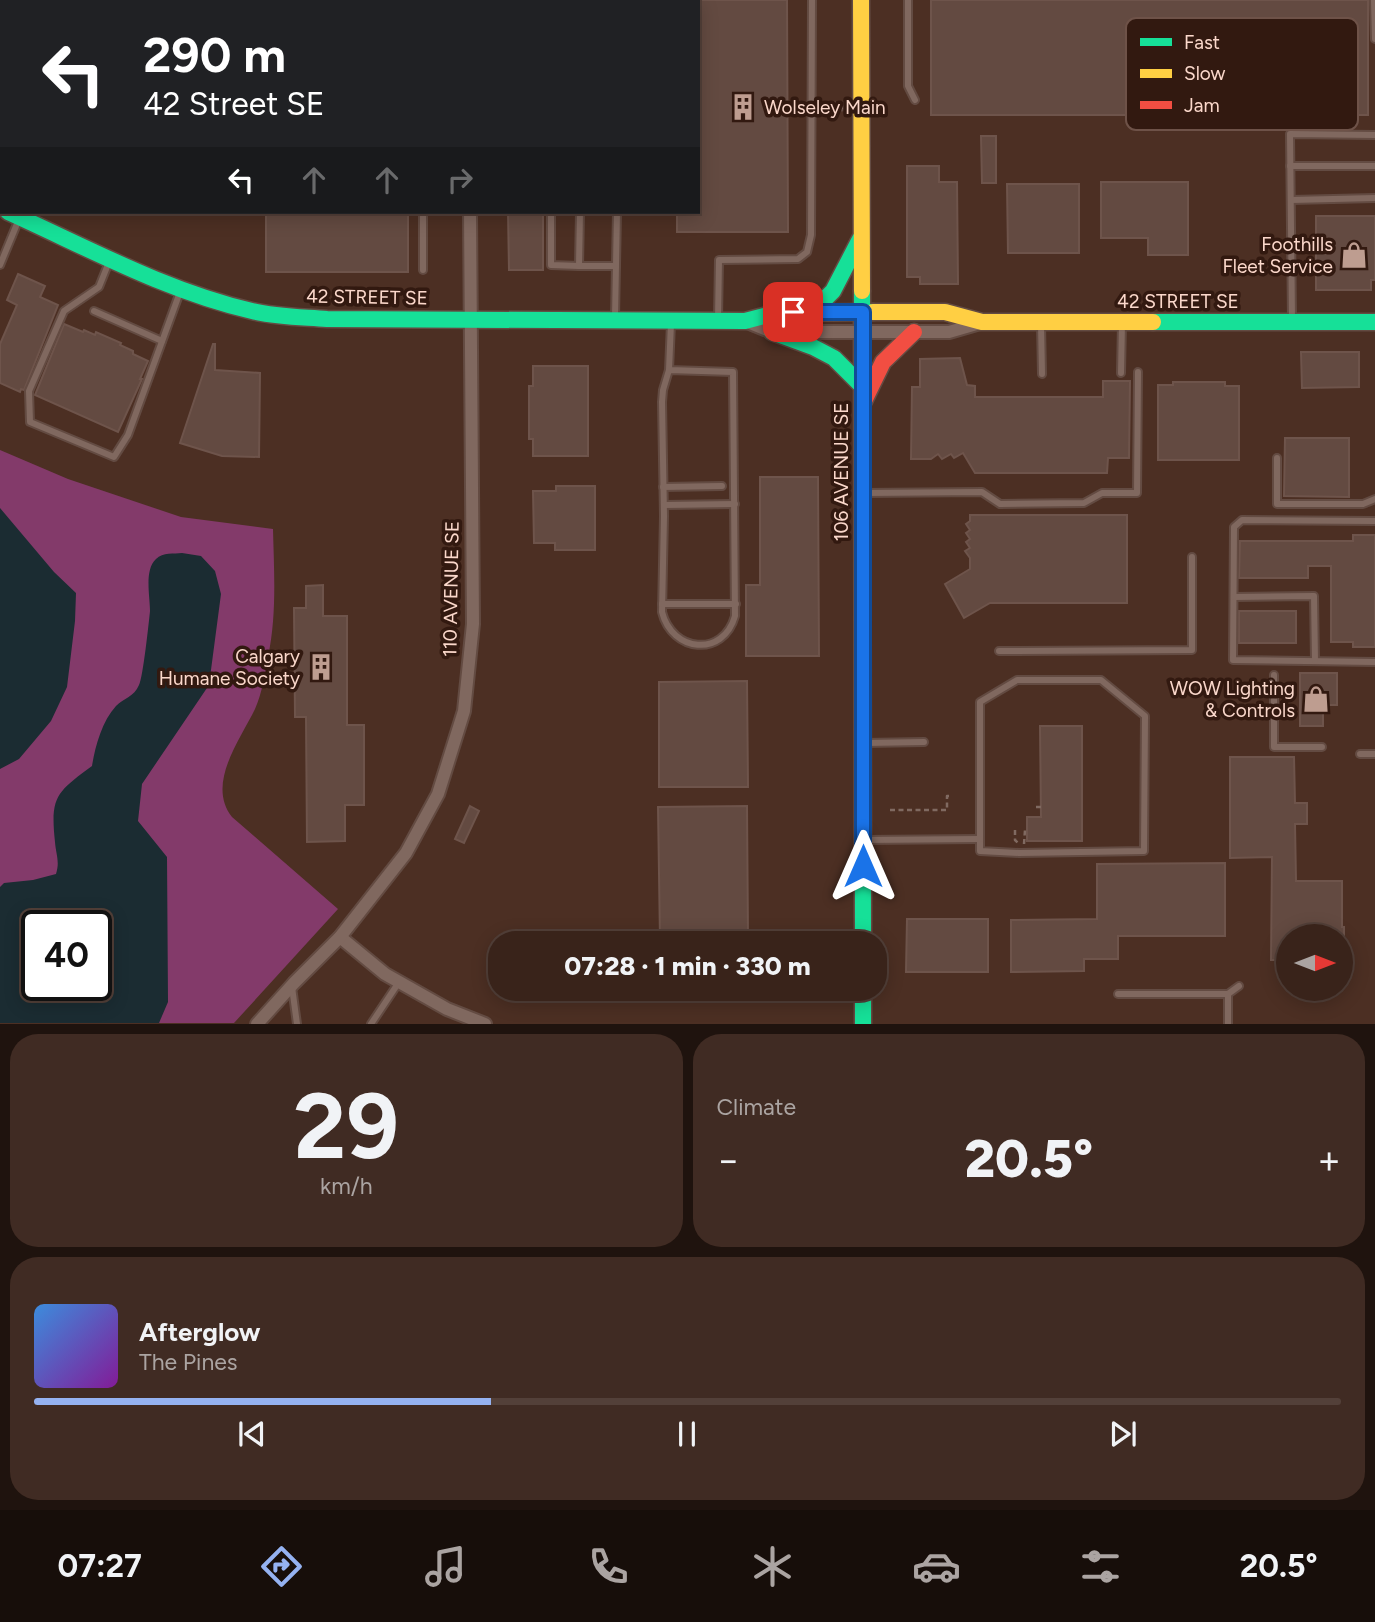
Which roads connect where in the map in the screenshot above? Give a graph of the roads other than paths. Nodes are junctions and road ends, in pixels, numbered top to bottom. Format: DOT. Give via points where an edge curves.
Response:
graph roads {
  1 [pos="812,0"];
  2 [pos="861,0"];
  3 [pos="908,0"];
  4 [pos="1374,0"];
  5 [pos="1375,39"];
  6 [pos="915,100"];
  7 [pos="861,106"];
  8 [pos="811,107"];
  9 [pos="1375,135"];
  10 [pos="1290,166"];
  11 [pos="1375,166"];
  12 [pos="1375,198"];
  13 [pos="1291,200"];
  14 [pos="14,214"];
  15 [pos="423,214"];
  16 [pos="470,214"];
  17 [pos="551,214"];
  18 [pos="580,214"];
  19 [pos="617,214"];
  20 [pos="862,236"];
  21 [pos="111,258"];
  22 [pos="0,265"];
  23 [pos="579,266"];
  24 [pos="616,266"];
  25 [pos="423,270"];
  26 [pos="181,290"];
  27 [pos="94,311"];
  28 [pos="811,312"];
  29 [pos="863,312"];
  30 [pos="471,320"];
  31 [pos="615,321"];
  32 [pos="671,321"];
  33 [pos="718,321"];
  34 [pos="745,321"];
  35 [pos="982,322"];
  36 [pos="1041,322"];
  37 [pos="1122,322"];
  38 [pos="1292,322"];
  39 [pos="1375,322"];
  40 [pos="862,331"];
  41 [pos="772,332"];
  42 [pos="914,332"];
  43 [pos="162,341"];
  44 [pos="669,370"];
  45 [pos="1138,372"];
  46 [pos="1121,373"];
  47 [pos="1042,374"];
  48 [pos="862,386"];
  49 [pos="862,404"];
  50 [pos="1277,458"];
  51 [pos="722,486"];
  52 [pos="663,487"];
  53 [pos="862,493"];
  54 [pos="1375,499"];
  55 [pos="735,504"];
  56 [pos="664,505"];
  57 [pos="1375,520"];
  58 [pos="1192,557"];
  59 [pos="1234,597"];
  60 [pos="662,604"];
  61 [pos="736,604"];
  62 [pos="999,651"];
  63 [pos="1315,661"];
  64 [pos="1375,662"];
  65 [pos="1274,675"];
  66 [pos="863,743"];
  67 [pos="924,743"];
  68 [pos="1322,747"];
  69 [pos="1360,754"];
  70 [pos="1375,754"];
  71 [pos="980,839"];
  72 [pos="863,840"];
  73 [pos="863,931"];
  74 [pos="340,937"];
  75 [pos="399,982"];
  76 [pos="291,985"];
  77 [pos="1240,986"];
  78 [pos="1118,994"];
  79 [pos="1228,994"];
  80 [pos="863,1001"];
  81 [pos="460,1019"];
  82 [pos="372,1023"];
  83 [pos="257,1024"];
  84 [pos="297,1024"];
  85 [pos="485,1024"];
  86 [pos="863,1024"];
  87 [pos="1228,1024"];
  1 -- 8 [label="lane"];
  2 -- 7 [label="street, 106 AVENUE SE"];
  3 -- 6 [label="lane" via="908,86"];
  4 -- 5 [label="lane"];
  7 -- 8 [label="lane"];
  7 -- 20 [label="street, 106 AVENUE SE"];
  8 -- 33 [label="lane" via="811,235 807,253 798,260 719,260"];
  9 -- 10 [label="lane" via="1290,134"];
  10 -- 11 [label="lane"];
  10 -- 13 [label="lane"];
  12 -- 13 [label="lane"];
  13 -- 38 [label="lane"];
  14 -- 21 [label="street, 42 STREET SE"];
  14 -- 22 [label="lane"];
  15 -- 25 [label="lane"];
  16 -- 30 [label="street, 110 AVENUE SE"];
  17 -- 23 [label="lane" via="551,265"];
  18 -- 23 [label="lane"];
  19 -- 24 [label="lane"];
  20 -- 28 [label="street" via="833,292"];
  20 -- 29 [label="street, 106 AVENUE SE"];
  21 -- 26 [label="street, 42 STREET SE"];
  21 -- 43 [label="lane" via="99,287 64,311 29,391 30,422 114,457 128,435"];
  23 -- 24 [label="lane"];
  24 -- 31 [label="lane"];
  26 -- 30 [label="street, 42 STREET SE" via="276,316"];
  26 -- 43 [label="lane"];
  27 -- 43 [label="lane"];
  28 -- 29 [label="street, 42 STREET SE"];
  28 -- 34 [label="street, 42 STREET SE" via="775,313"];
  29 -- 35 [label="street, 42 STREET SE" via="944,312"];
  29 -- 40 [label="street, 106 AVENUE SE"];
  30 -- 31 [label="street, 42 STREET SE"];
  30 -- 74 [label="street, 110 AVENUE SE" via="473,624 464,711 438,794 407,853"];
  31 -- 32 [label="street, 42 STREET SE"];
  32 -- 33 [label="street, 42 STREET SE"];
  32 -- 44 [label="lane"];
  33 -- 34 [label="street, 42 STREET SE"];
  34 -- 41 [label="street, 42 STREET SE"];
  35 -- 36 [label="street, 42 STREET SE"];
  35 -- 42 [label="street, 42 STREET SE" via="949,332"];
  36 -- 37 [label="street, 42 STREET SE"];
  36 -- 47 [label="lane"];
  37 -- 38 [label="street, 42 STREET SE"];
  37 -- 46 [label="lane"];
  38 -- 39 [label="street, 42 STREET SE"];
  40 -- 41 [label="street, 42 STREET SE"];
  40 -- 42 [label="street, 42 STREET SE"];
  40 -- 48 [label="street, 106 AVENUE SE"];
  41 -- 48 [label="street" via="834,358"];
  42 -- 49 [label="street" via="883,362"];
  44 -- 52 [label="lane" via="662,402"];
  44 -- 55 [label="lane" via="733,372"];
  45 -- 53 [label="lane" via="1137,493 1102,493 1084,502 1000,504 982,492"];
  48 -- 49 [label="street, 106 AVENUE SE"];
  49 -- 53 [label="street, 106 AVENUE SE"];
  50 -- 54 [label="lane" via="1277,504 1363,504"];
  51 -- 52 [label="lane"];
  52 -- 56 [label="lane"];
  53 -- 66 [label="street, 106 AVENUE SE"];
  55 -- 56 [label="lane"];
  55 -- 61 [label="lane"];
  56 -- 60 [label="lane"];
  57 -- 59 [label="lane" via="1242,520 1234,527"];
  58 -- 62 [label="lane" via="1192,650"];
  59 -- 63 [label="lane" via="1234,660"];
  59 -- 63 [label="lane" via="1314,596"];
  60 -- 61 [label="lane"];
  60 -- 61 [label="lane" via="664,622 673,633 686,643 703,645 722,639 732,628"];
  63 -- 64 [label="lane"];
  65 -- 68 [label="lane" via="1274,747"];
  66 -- 67 [label="lane"];
  66 -- 72 [label="street, 106 AVENUE SE"];
  69 -- 70 [label="lane"];
  71 -- 71 [label="lane" via="980,702 1017,680 1101,680 1145,716 1144,851 980,851"];
  71 -- 72 [label="lane"];
  72 -- 73 [label="street, 106 AVENUE SE"];
  74 -- 75 [label="street"];
  74 -- 76 [label="street, 110 AVENUE SE"];
  75 -- 81 [label="street"];
  75 -- 82 [label="lane"];
  76 -- 83 [label="street, 110 AVENUE SE"];
  76 -- 84 [label="lane"];
  77 -- 79 [label="lane"];
  78 -- 79 [label="lane"];
  79 -- 87 [label="lane"];
  80 -- 86 [label="street"];
  81 -- 85 [label="street"];
}
